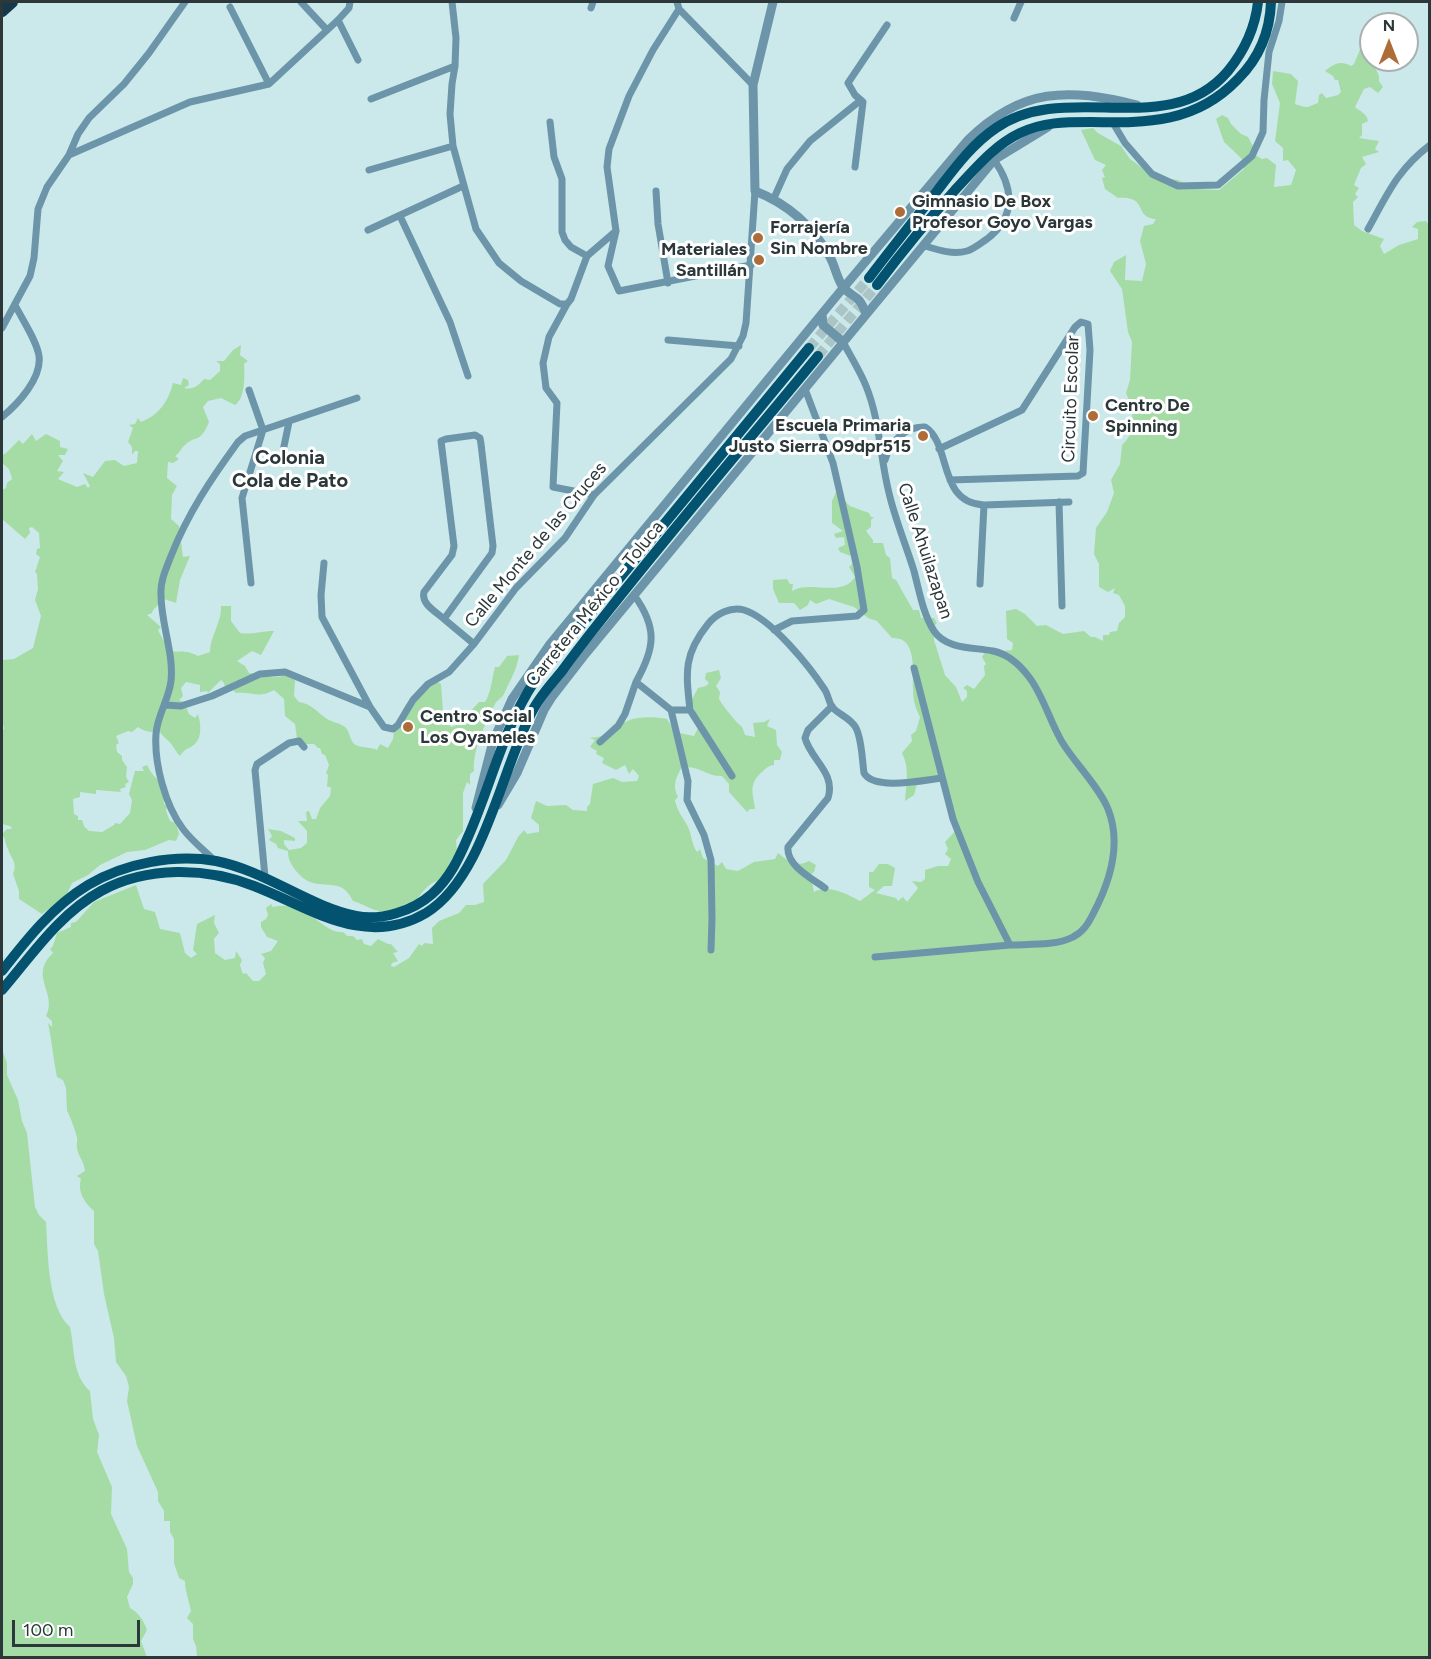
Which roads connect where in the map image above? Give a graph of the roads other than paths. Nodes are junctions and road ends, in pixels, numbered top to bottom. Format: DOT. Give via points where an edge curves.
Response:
graph roads {
  1 [pos="12,2"];
  2 [pos="185,2"];
  3 [pos="301,2"];
  4 [pos="350,2"];
  5 [pos="452,2"];
  6 [pos="773,2"];
  7 [pos="1021,2"];
  8 [pos="1258,2"];
  9 [pos="1271,2"];
  10 [pos="1282,2"];
  11 [pos="678,5"];
  12 [pos="230,7"];
  13 [pos="2,11"];
  14 [pos="1014,18"];
  15 [pos="338,20"];
  16 [pos="887,25"];
  17 [pos="327,30"];
  18 [pos="358,60"];
  19 [pos="455,66"];
  20 [pos="269,84"];
  21 [pos="753,86"];
  22 [pos="371,99"];
  23 [pos="861,100"];
  24 [pos="1148,108"];
  25 [pos="550,122"];
  26 [pos="1056,122"];
  27 [pos="1113,123"];
  28 [pos="1430,145"];
  29 [pos="453,146"];
  30 [pos="69,155"];
  31 [pos="994,160"];
  32 [pos="855,167"];
  33 [pos="369,171"];
  34 [pos="463,186"];
  35 [pos="656,191"];
  36 [pos="755,191"];
  37 [pos="774,198"];
  38 [pos="400,216"];
  39 [pos="368,230"];
  40 [pos="1368,230"];
  41 [pos="616,231"];
  42 [pos="925,246"];
  43 [pos="587,256"];
  44 [pos="752,265"];
  45 [pos="668,283"];
  46 [pos="844,287"];
  47 [pos="567,304"];
  48 [pos="15,305"];
  49 [pos="822,314"];
  50 [pos="866,314"];
  51 [pos="5,315"];
  52 [pos="2,328"];
  53 [pos="668,340"];
  54 [pos="843,342"];
  55 [pos="739,346"];
  56 [pos="809,348"];
  57 [pos="818,356"];
  58 [pos="468,375"];
  59 [pos="805,389"];
  60 [pos="249,390"];
  61 [pos="357,398"];
  62 [pos="2,417"];
  63 [pos="289,422"];
  64 [pos="263,430"];
  65 [pos="939,449"];
  66 [pos="282,456"];
  67 [pos="884,462"];
  68 [pos="950,480"];
  69 [pos="594,495"];
  70 [pos="1059,502"];
  71 [pos="1069,502"];
  72 [pos="984,505"];
  73 [pos="324,562"];
  74 [pos="251,583"];
  75 [pos="980,584"];
  76 [pos="634,595"];
  77 [pos="1062,606"];
  78 [pos="444,618"];
  79 [pos="774,630"];
  80 [pos="474,644"];
  81 [pos="914,668"];
  82 [pos="636,682"];
  83 [pos="165,705"];
  84 [pos="831,706"];
  85 [pos="370,708"];
  86 [pos="671,710"];
  87 [pos="690,710"];
  88 [pos="600,742"];
  89 [pos="304,747"];
  90 [pos="732,776"];
  91 [pos="942,778"];
  92 [pos="488,823"];
  93 [pos="470,833"];
  94 [pos="215,861"];
  95 [pos="265,877"];
  96 [pos="825,888"];
  97 [pos="1010,945"];
  98 [pos="711,950"];
  99 [pos="875,957"];
  100 [pos="2,971"];
  101 [pos="2,990"];
  1 -- 13 [label="highway"];
  2 -- 30 [label="street" via="130,77 90,118"];
  3 -- 17 [label="street"];
  4 -- 15 [label="street"];
  5 -- 19 [label="street"];
  6 -- 21 [label="street, Calle Monte de las Cruces"];
  7 -- 14 [label="street"];
  8 -- 24 [label="main road" via="1256,20 1241,56 1224,76 1203,92 1174,105"];
  9 -- 27 [label="main road" via="1266,33 1254,60 1216,99 1183,115"];
  10 -- 27 [label="street" via="1269,52 1263,132 1252,156 1218,184 1178,186 1152,174"];
  11 -- 21 [label="street"];
  11 -- 41 [label="street" via="629,96 609,148 607,167"];
  12 -- 20 [label="street"];
  15 -- 17 [label="street"];
  15 -- 18 [label="street"];
  16 -- 23 [label="street" via="848,83"];
  17 -- 20 [label="street"];
  19 -- 22 [label="street"];
  19 -- 29 [label="street" via="450,114"];
  20 -- 30 [label="street" via="190,102"];
  21 -- 36 [label="street, Calle Monte de las Cruces"];
  23 -- 32 [label="street"];
  23 -- 37 [label="street" via="810,141 787,169"];
  24 -- 26 [label="main road" via="1044,108 995,128 960,162 873,281 989,154 1019,134"];
  24 -- 46 [label="street" via="1104,97 1067,94 1007,108 968,140"];
  25 -- 43 [label="street" via="554,157 562,179 562,232 571,247"];
  26 -- 27 [label="main road"];
  26 -- 31 [label="street"];
  28 -- 40 [label="street" via="1391,185"];
  29 -- 33 [label="street"];
  29 -- 34 [label="street"];
  30 -- 48 [label="street" via="47,186 38,209 30,276"];
  31 -- 42 [label="street"];
  31 -- 42 [label="street" via="1010,195 1005,219 997,231 967,251"];
  34 -- 38 [label="street"];
  34 -- 47 [label="street" via="476,230 499,263 531,287"];
  35 -- 45 [label="street"];
  36 -- 37 [label="street"];
  36 -- 44 [label="street, Calle Monte de las Cruces"];
  37 -- 46 [label="street" via="813,231"];
  38 -- 39 [label="street"];
  38 -- 58 [label="street" via="450,322"];
  41 -- 43 [label="street"];
  41 -- 45 [label="street" via="609,266 619,291"];
  42 -- 50 [label="street"];
  43 -- 47 [label="street"];
  44 -- 45 [label="street"];
  44 -- 55 [label="street, Calle Monte de las Cruces" via="746,323"];
  46 -- 49 [label="street"];
  46 -- 50 [label="street" via="862,302"];
  47 -- 69 [label="street" via="549,337 543,363 546,388 557,403 553,487"];
  48 -- 51 [label="street"];
  48 -- 62 [label="street" via="38,351 39,370 14,407"];
  49 -- 54 [label="street" via="823,325"];
  49 -- 93 [label="street" via="550,644 518,690 493,741"];
  50 -- 54 [label="street"];
  51 -- 52 [label="street"];
  53 -- 55 [label="street"];
  54 -- 59 [label="street"];
  54 -- 67 [label="street, Calle Ahuilazapan" via="869,395"];
  55 -- 69 [label="street, Calle Monte de las Cruces" via="722,369"];
  56 -- 93 [label="main road, Carretera México - Toluca" via="534,682 515,715"];
  57 -- 92 [label="main road, Carretera México - Toluca" via="539,700"];
  59 -- 76 [label="street"];
  59 -- 79 [label="street" via="833,463 864,610 856,616 792,621"];
  60 -- 64 [label="street"];
  61 -- 63 [label="street"];
  63 -- 64 [label="street"];
  63 -- 66 [label="street"];
  64 -- 74 [label="street" via="242,498"];
  64 -- 83 [label="street" via="238,442 204,490 183,527 162,582 162,616 171,680"];
  65 -- 67 [label="street" via="929,429 915,428 894,440"];
  65 -- 68 [label="street"];
  65 -- 68 [label="street, Circuito Escolar" via="1022,410 1075,327 1082,322 1088,324 1083,473"];
  67 -- 97 [label="street, Calle Ahuilazapan" via="893,508 935,632 956,645 1002,654 1020,666 1053,726 1107,807 1112,823 1110,871 1103,896 1083,931 1071,939"];
  68 -- 72 [label="street" via="966,501"];
  69 -- 80 [label="street, Calle Monte de las Cruces" via="566,538 516,588"];
  70 -- 71 [label="street"];
  70 -- 72 [label="street"];
  70 -- 77 [label="street"];
  72 -- 75 [label="street"];
  73 -- 85 [label="street" via="322,617"];
  76 -- 82 [label="street" via="646,614 652,639 647,662"];
  76 -- 92 [label="street" via="552,697 517,773"];
  78 -- 78 [label="street" via="423,597 452,555 441,441 475,435 481,444 492,553"];
  78 -- 80 [label="street"];
  79 -- 84 [label="street" via="808,666 827,693"];
  79 -- 87 [label="street" via="746,611 732,610 713,618 689,654"];
  80 -- 85 [label="street, Calle Monte de las Cruces" via="448,672 428,684 413,700 398,726 384,727"];
  81 -- 91 [label="street"];
  82 -- 86 [label="street"];
  82 -- 88 [label="street" via="618,726"];
  83 -- 85 [label="street" via="181,706 260,674 285,672"];
  83 -- 94 [label="street" via="156,732 157,766 183,829"];
  84 -- 91 [label="street" via="857,730 868,778 890,783"];
  84 -- 96 [label="street" via="805,738 830,781 831,790 788,847 787,854 790,861"];
  86 -- 87 [label="street"];
  86 -- 98 [label="street" via="688,781 687,800 711,860"];
  87 -- 90 [label="street"];
  89 -- 95 [label="street" via="299,741 292,741 256,764"];
  91 -- 97 [label="street" via="974,871"];
  92 -- 101 [label="main road, Carretera México - Toluca" via="453,889 429,911 402,924 377,928 350,926 254,885 210,873 146,876 100,892 71,912"];
  93 -- 95 [label="main road, Carretera México - Toluca" via="448,877 437,889 395,914 353,915"];
  94 -- 95 [label="main road, Carretera México - Toluca"];
  94 -- 100 [label="main road, Carretera México - Toluca" via="149,863 87,885 48,916"];
  97 -- 99 [label="street"];
}
